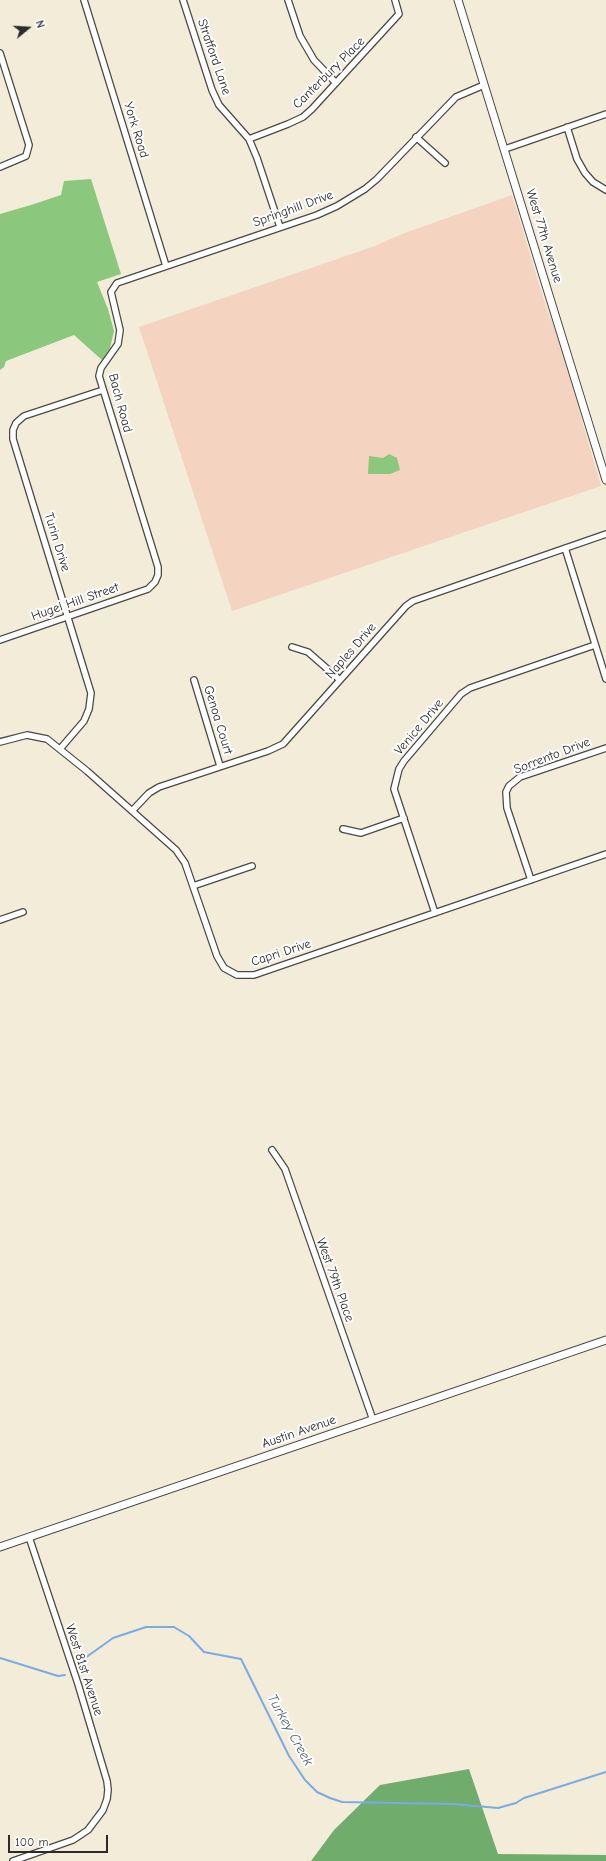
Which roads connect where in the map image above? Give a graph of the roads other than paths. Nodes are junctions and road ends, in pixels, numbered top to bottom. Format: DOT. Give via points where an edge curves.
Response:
graph roads {
  1 [pos="84,0"];
  2 [pos="183,0"];
  3 [pos="288,0"];
  4 [pos="394,0"];
  5 [pos="458,0"];
  6 [pos="0,53"];
  7 [pos="336,83"];
  8 [pos="484,85"];
  9 [pos="606,114"];
  10 [pos="566,127"];
  11 [pos="416,137"];
  12 [pos="249,139"];
  13 [pos="505,149"];
  14 [pos="445,163"];
  15 [pos="0,167"];
  16 [pos="606,190"];
  17 [pos="280,227"];
  18 [pos="166,266"];
  19 [pos="103,390"];
  20 [pos="606,480"];
  21 [pos="606,534"];
  22 [pos="565,548"];
  23 [pos="155,582"];
  24 [pos="68,616"];
  25 [pos="0,640"];
  26 [pos="595,645"];
  27 [pos="292,647"];
  28 [pos="606,679"];
  29 [pos="194,680"];
  30 [pos="340,680"];
  31 [pos="0,742"];
  32 [pos="606,748"];
  33 [pos="60,749"];
  34 [pos="220,766"];
  35 [pos="132,811"];
  36 [pos="404,818"];
  37 [pos="343,829"];
  38 [pos="606,854"];
  39 [pos="252,866"];
  40 [pos="530,880"];
  41 [pos="193,886"];
  42 [pos="22,912"];
  43 [pos="435,913"];
  44 [pos="0,920"];
  45 [pos="272,1150"];
  46 [pos="606,1340"];
  47 [pos="373,1420"];
  48 [pos="30,1537"];
  49 [pos="0,1547"];
  50 [pos="13,1861"];
  1 -- 18 [label="street, York Road"];
  2 -- 12 [label="street, Stratford Lane" via="219,105"];
  3 -- 7 [label="street" via="304,42 314,60"];
  4 -- 7 [label="street, Canterbury Place" via="399,14"];
  5 -- 8 [label="street, West 77th Avenue"];
  6 -- 15 [label="street" via="28,144 26,156"];
  7 -- 12 [label="street, Canterbury Place" via="303,117"];
  8 -- 11 [label="street, Springhill Drive" via="456,97"];
  8 -- 13 [label="street, West 77th Avenue"];
  9 -- 10 [label="street"];
  10 -- 13 [label="street"];
  10 -- 16 [label="street" via="577,159 585,173"];
  11 -- 14 [label="street"];
  11 -- 17 [label="street, Springhill Drive" via="377,179 355,196 317,215"];
  12 -- 17 [label="street, Stratford Lane"];
  13 -- 20 [label="street, West 77th Avenue"];
  17 -- 18 [label="street, Springhill Drive"];
  18 -- 19 [label="street, Bach Road" via="117,283 111,292 120,330 118,344 101,368 99,376"];
  19 -- 23 [label="street, Bach Road" via="158,567"];
  19 -- 24 [label="street, Turin Drive" via="24,416 13,430 13,439"];
  21 -- 22 [label="street, Naples Drive"];
  22 -- 26 [label="street"];
  22 -- 30 [label="street, Naples Drive" via="413,601"];
  23 -- 24 [label="street, Hugel Hill Street" via="148,589"];
  24 -- 25 [label="street, Hugel Hill Street"];
  24 -- 33 [label="street, Turin Drive" via="91,693 84,721"];
  26 -- 28 [label="street"];
  26 -- 36 [label="street, Venice Drive" via="480,683 462,694 399,769 394,789"];
  27 -- 30 [label="street" via="308,652"];
  29 -- 34 [label="street, Genoa Court"];
  30 -- 34 [label="street, Naples Drive" via="283,744"];
  31 -- 33 [label="street, Capri Drive" via="27,735 38,736"];
  32 -- 40 [label="street, Sorrento Drive" via="520,777 509,786 506,792 507,808"];
  33 -- 35 [label="street, Capri Drive"];
  34 -- 35 [label="street, Naples Drive" via="159,787 149,793"];
  35 -- 41 [label="street, Capri Drive" via="181,855"];
  36 -- 37 [label="street" via="361,833"];
  36 -- 43 [label="street, Venice Drive"];
  38 -- 40 [label="street, Capri Drive"];
  39 -- 41 [label="street"];
  40 -- 43 [label="street, Capri Drive"];
  41 -- 43 [label="street, Capri Drive" via="220,962 231,972 246,976"];
  42 -- 44 [label="street"];
  45 -- 47 [label="street, West 79th Place" via="284,1169"];
  46 -- 47 [label="street, Austin Avenue"];
  47 -- 48 [label="street, Austin Avenue"];
  48 -- 49 [label="street, Austin Avenue"];
  48 -- 50 [label="street, West 81st Avenue" via="107,1781 107,1799 103,1810 88,1830 72,1840"];
}
